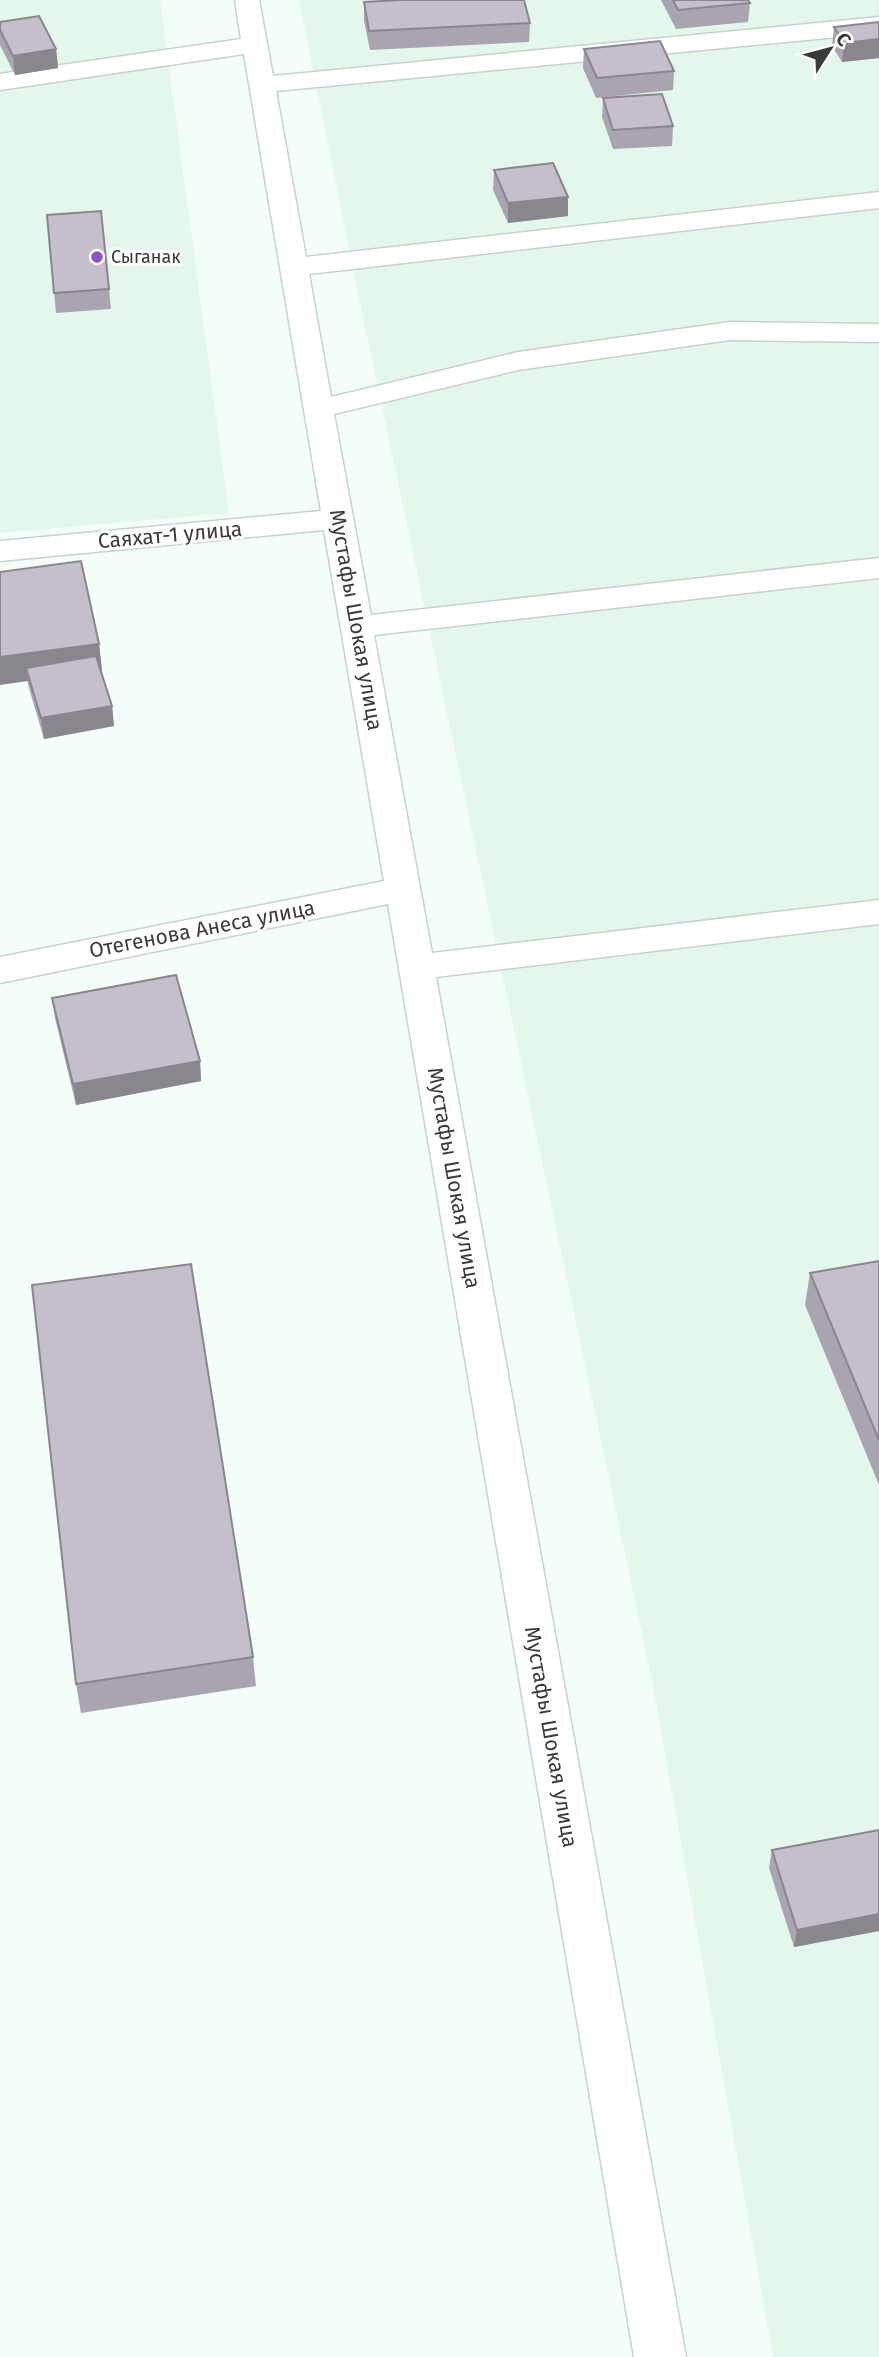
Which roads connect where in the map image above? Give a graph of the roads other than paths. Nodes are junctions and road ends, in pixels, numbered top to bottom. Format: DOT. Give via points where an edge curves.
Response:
graph roads {
  1 [pos="247,0"];
  2 [pos="879,26"];
  3 [pos="255,45"];
  4 [pos="0,82"];
  5 [pos="262,85"];
  6 [pos="879,200"];
  7 [pos="294,267"];
  8 [pos="879,332"];
  9 [pos="319,409"];
  10 [pos="339,519"];
  11 [pos="0,551"];
  12 [pos="879,568"];
  13 [pos="358,627"];
  14 [pos="403,889"];
  15 [pos="879,912"];
  16 [pos="417,967"];
  17 [pos="0,970"];
  18 [pos="660,2357"];
  1 -- 3 [label="street, Мустафы Шокая улица"];
  2 -- 5 [label="street"];
  3 -- 4 [label="street"];
  3 -- 5 [label="street, Мустафы Шокая улица"];
  5 -- 7 [label="street, Мустафы Шокая улица"];
  6 -- 7 [label="street"];
  7 -- 9 [label="street, Мустафы Шокая улица"];
  8 -- 9 [label="street" via="730,331 518,361"];
  9 -- 10 [label="street, Мустафы Шокая улица"];
  10 -- 11 [label="street, Саяхат-1 улица"];
  10 -- 13 [label="street, Мустафы Шокая улица"];
  12 -- 13 [label="street"];
  13 -- 14 [label="street, Мустафы Шокая улица"];
  14 -- 16 [label="street, Мустафы Шокая улица"];
  14 -- 17 [label="street, Отегенова Анеса улица"];
  15 -- 16 [label="street"];
  16 -- 18 [label="street, Мустафы Шокая улица"];
}
